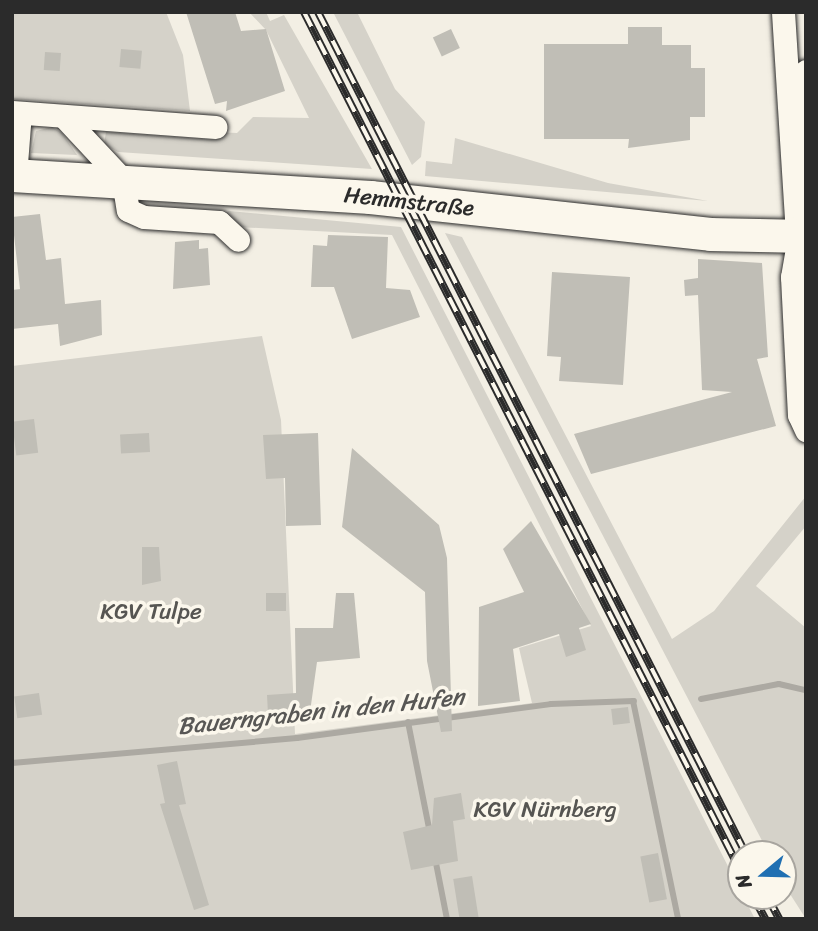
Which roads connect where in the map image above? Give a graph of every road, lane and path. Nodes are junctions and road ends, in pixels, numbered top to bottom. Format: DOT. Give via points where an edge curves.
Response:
graph roads {
  1 [pos="783,12"];
  2 [pos="806,71"];
  3 [pos="16,112"];
  4 [pos="65,118"];
  5 [pos="215,127"];
  6 [pos="806,154"];
  7 [pos="14,176"];
  8 [pos="125,195"];
  9 [pos="803,228"];
  10 [pos="238,240"];
  11 [pos="806,430"];
  1 -- 9 [label="street"];
  2 -- 6 [label="street"];
  3 -- 4 [label="street"];
  3 -- 7 [label="street"];
  4 -- 5 [label="street"];
  4 -- 8 [label="street"];
  7 -- 8 [label="street, Hemmstraße"];
  8 -- 9 [label="street, Hemmstraße"];
  8 -- 10 [label="street" via="144,218 219,222"];
  9 -- 11 [label="street" via="792,276 799,415"];
}
